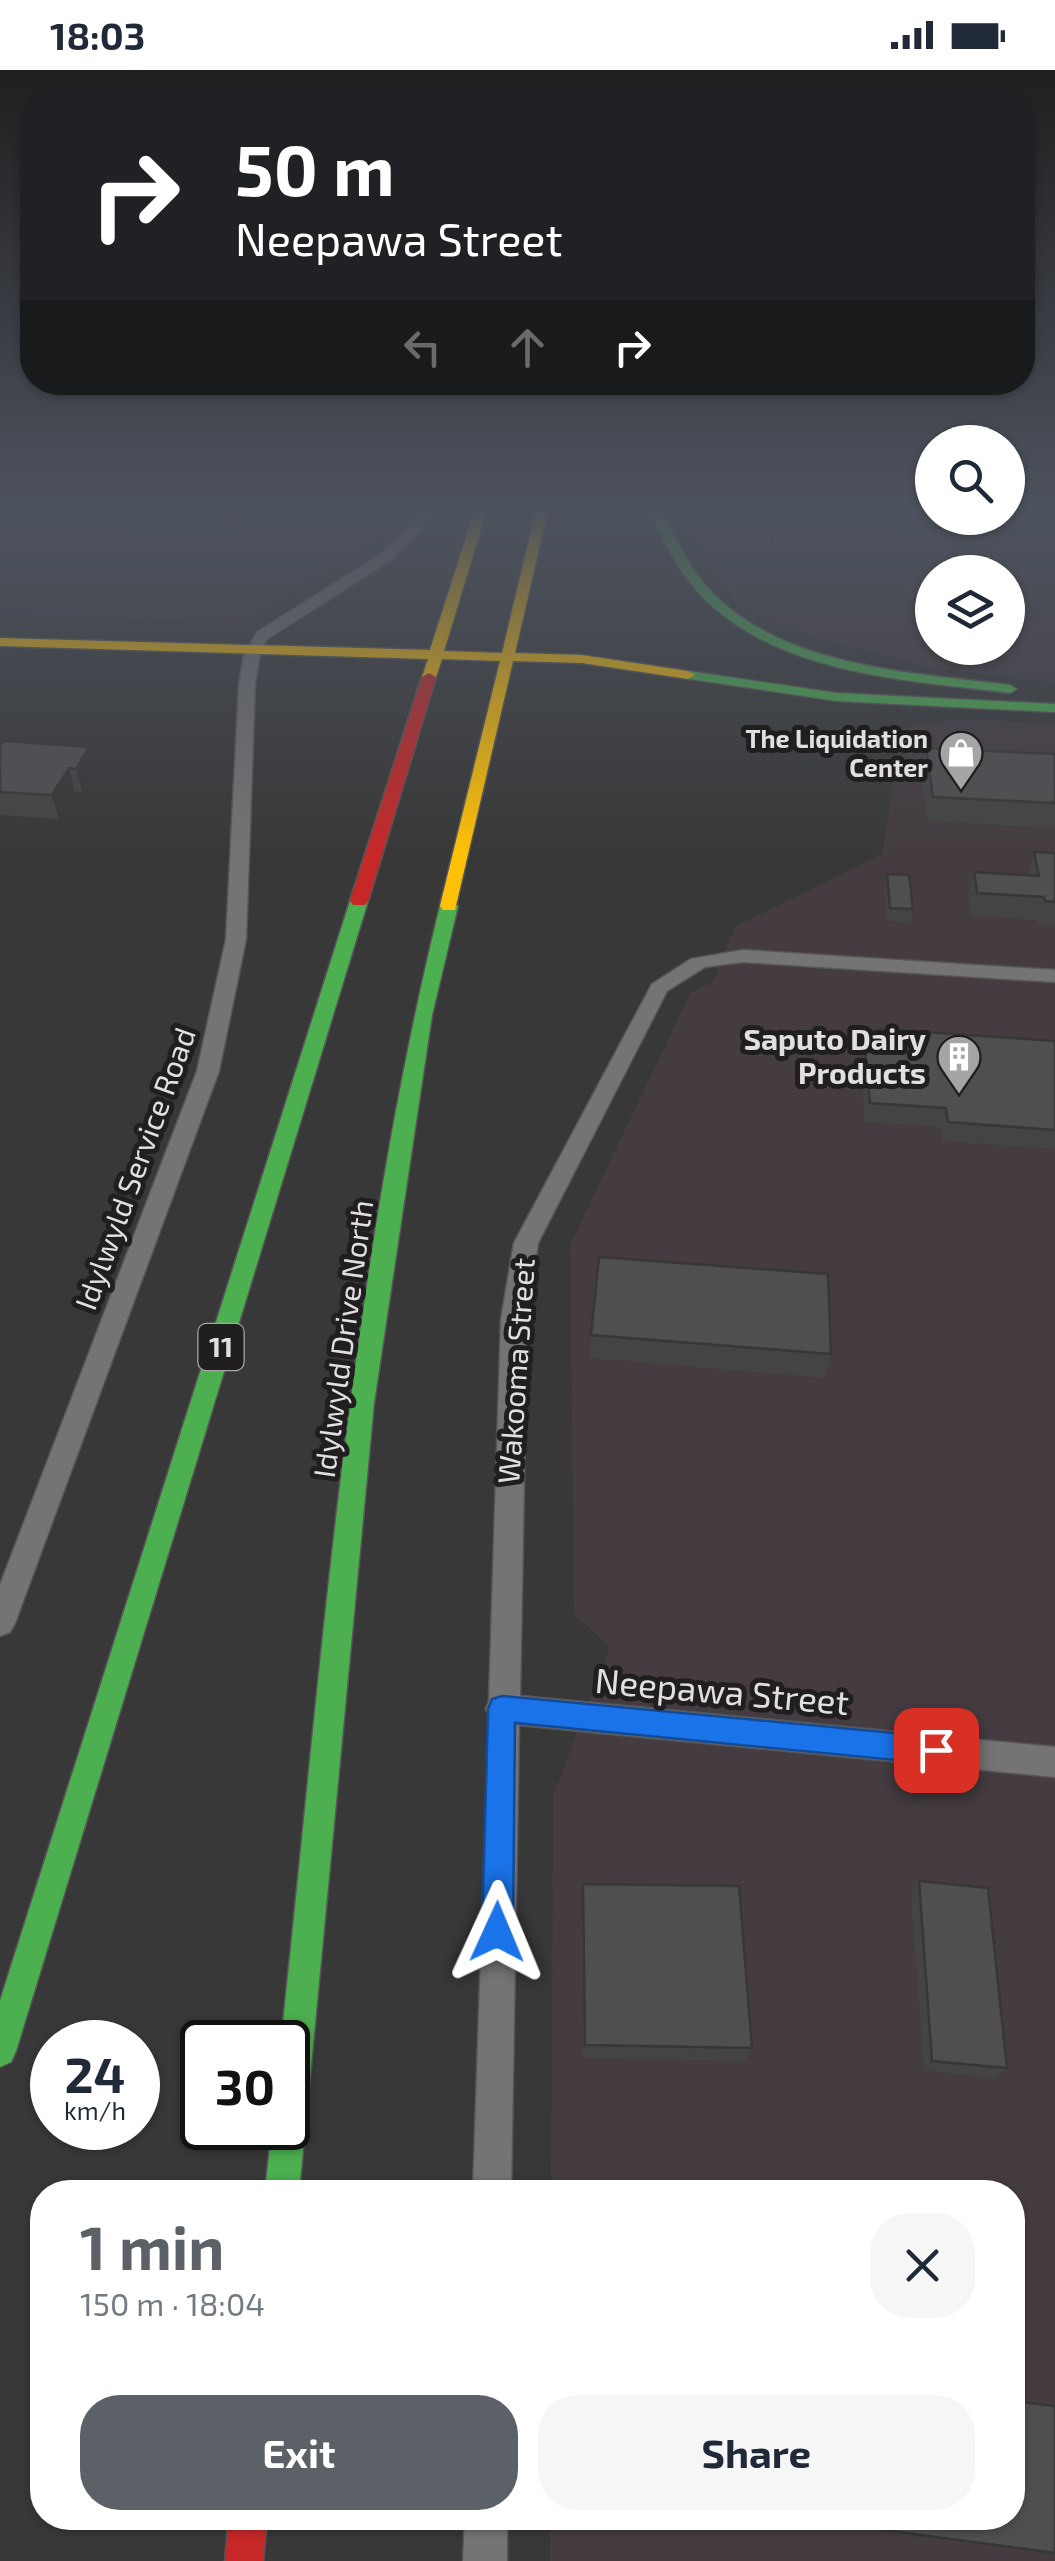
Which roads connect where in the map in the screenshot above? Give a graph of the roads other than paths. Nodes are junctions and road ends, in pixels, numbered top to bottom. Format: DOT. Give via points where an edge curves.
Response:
graph roads {
  1 [pos="288,622"];
  2 [pos="447,622"];
  3 [pos="515,622"];
  4 [pos="746,622"];
  5 [pos="0,626"];
  6 [pos="0,642"];
  7 [pos="257,643"];
  8 [pos="439,648"];
  9 [pos="508,651"];
  10 [pos="1010,688"];
  11 [pos="1055,691"];
  12 [pos="1055,708"];
  13 [pos="1055,976"];
  14 [pos="0,1623"];
  15 [pos="502,1709"];
  16 [pos="1055,1762"];
  17 [pos="0,2051"];
  18 [pos="283,2180"];
  19 [pos="492,2180"];
  20 [pos="247,2530"];
  21 [pos="486,2530"];
  22 [pos="244,2561"];
  23 [pos="485,2561"];
  1 -- 7 [label="street"];
  2 -- 8 [label="main road, 11"];
  3 -- 9 [label="main road, Idylwyld Drive North"];
  4 -- 10 [label="main road" via="802,649 855,663"];
  5 -- 7 [label="main road"];
  6 -- 7 [label="main road"];
  7 -- 8 [label="main road"];
  7 -- 14 [label="street, Idylwyld Service Road" via="247,684 236,939 212,1058"];
  8 -- 9 [label="main road"];
  8 -- 17 [label="main road, 11"];
  9 -- 10 [label="main road" via="638,654 804,678"];
  9 -- 12 [label="main road" via="837,697"];
  9 -- 18 [label="main road, Idylwyld Drive North" via="422,1014 362,1402"];
  10 -- 11 [label="main road"];
  13 -- 15 [label="street, Wakooma Street" via="728,957 688,964 659,988 526,1243 519,1277"];
  15 -- 16 [label="street, Neepawa Street"];
  15 -- 19 [label="street, Wakooma Street"];
  20 -- 22 [label="main road"];
  21 -- 23 [label="street"];
}
